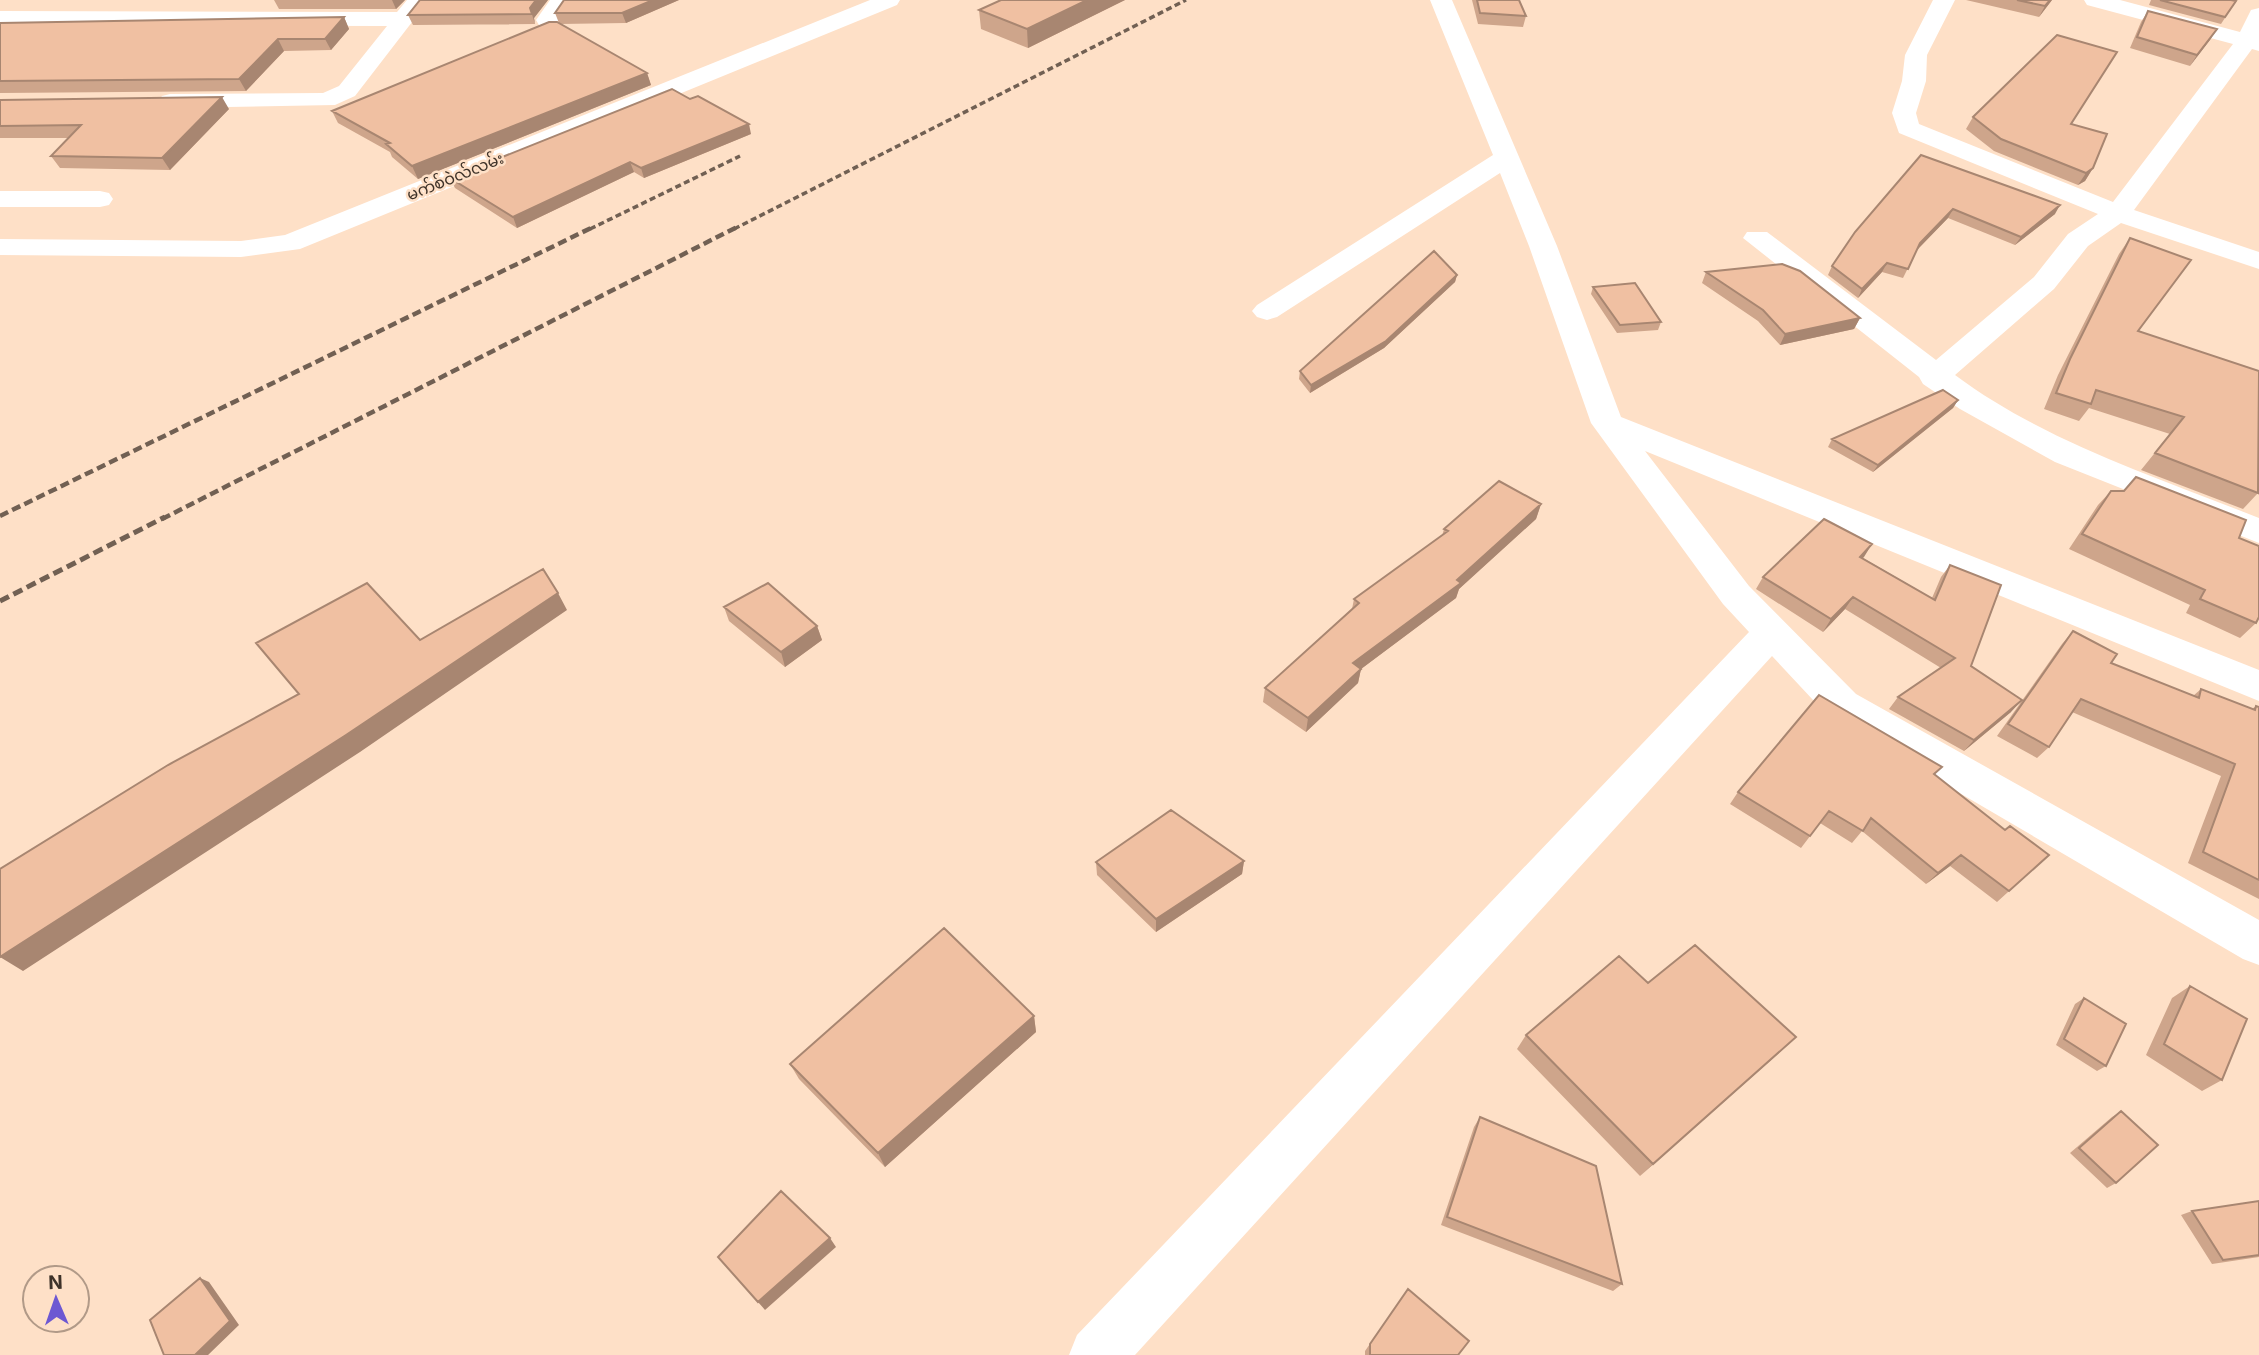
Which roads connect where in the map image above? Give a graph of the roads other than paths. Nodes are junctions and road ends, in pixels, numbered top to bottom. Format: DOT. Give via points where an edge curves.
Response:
graph roads {
  1 [pos="251,0"];
  2 [pos="561,0"];
  3 [pos="889,0"];
  4 [pos="1441,0"];
  5 [pos="1944,0"];
  6 [pos="2095,0"];
  7 [pos="411,10"];
  8 [pos="2259,15"];
  9 [pos="235,19"];
  10 [pos="547,20"];
  11 [pos="5,22"];
  12 [pos="2253,43"];
  13 [pos="150,101"];
  14 [pos="1506,158"];
  15 [pos="100,198"];
  16 [pos="0,199"];
  17 [pos="2119,213"];
  18 [pos="1757,238"];
  19 [pos="0,247"];
  20 [pos="2259,261"];
  21 [pos="1267,311"];
  22 [pos="1934,377"];
  23 [pos="1607,423"];
  24 [pos="2259,530"];
  25 [pos="1771,633"];
  26 [pos="2259,686"];
  27 [pos="2259,944"];
  28 [pos="1097,1355"];
  1 -- 9 [label="street"];
  2 -- 10 [label="street"];
  3 -- 19 [label="street, မက်စ်ဝဲလ်လမ်း" via="290,243 241,249"];
  4 -- 14 [label="street"];
  5 -- 17 [label="street" via="1916,54 1904,113 1908,128"];
  6 -- 12 [label="street"];
  7 -- 9 [label="street"];
  7 -- 13 [label="street" via="339,97"];
  8 -- 12 [label="street"];
  9 -- 11 [label="street"];
  12 -- 17 [label="street"];
  14 -- 21 [label="street"];
  14 -- 23 [label="street"];
  15 -- 16 [label="street"];
  17 -- 20 [label="street"];
  17 -- 22 [label="street" via="2078,240 2043,284"];
  18 -- 22 [label="street"];
  22 -- 24 [label="street" via="2067,454"];
  23 -- 25 [label="street" via="1736,595"];
  23 -- 26 [label="street"];
  25 -- 27 [label="street" via="1842,705"];
  25 -- 28 [label="street"];
}
